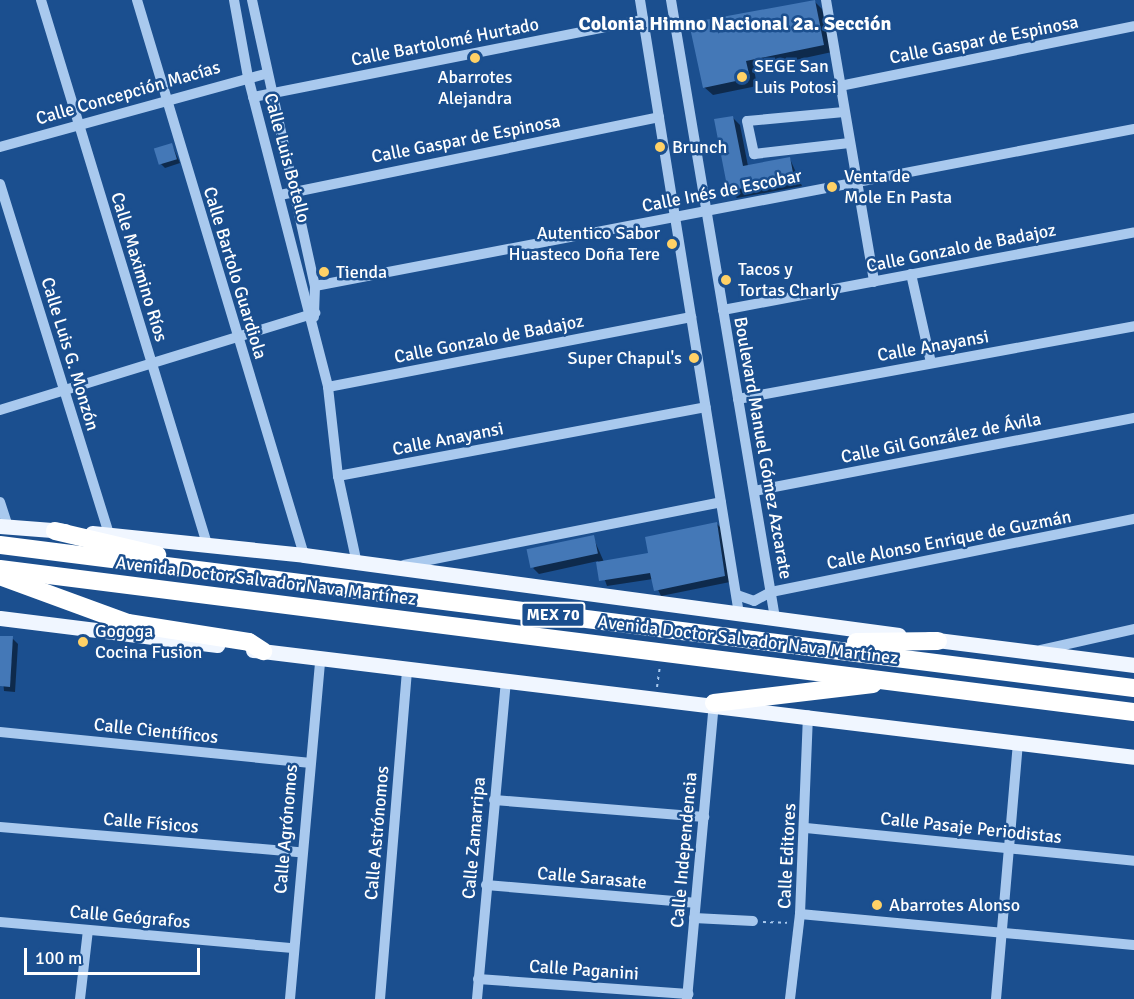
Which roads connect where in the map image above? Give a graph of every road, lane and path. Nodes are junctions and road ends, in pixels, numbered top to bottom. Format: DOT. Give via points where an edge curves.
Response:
graph roads {
  1 [pos="41,0"];
  2 [pos="137,0"];
  3 [pos="234,0"];
  4 [pos="252,0"];
  5 [pos="640,0"];
  6 [pos="671,0"];
  7 [pos="826,0"];
  8 [pos="643,20"];
  9 [pos="1134,26"];
  10 [pos="265,74"];
  11 [pos="248,77"];
  12 [pos="840,86"];
  13 [pos="271,93"];
  14 [pos="165,97"];
  15 [pos="253,97"];
  16 [pos="844,112"];
  17 [pos="659,117"];
  18 [pos="77,124"];
  19 [pos="1134,129"];
  20 [pos="849,143"];
  21 [pos="0,147"];
  22 [pos="856,182"];
  23 [pos="0,184"];
  24 [pos="295,191"];
  25 [pos="280,195"];
  26 [pos="706,211"];
  27 [pos="675,217"];
  28 [pos="1134,232"];
  29 [pos="911,274"];
  30 [pos="874,282"];
  31 [pos="315,286"];
  32 [pos="723,310"];
  33 [pos="313,317"];
  34 [pos="691,317"];
  35 [pos="1134,326"];
  36 [pos="237,336"];
  37 [pos="151,363"];
  38 [pos="931,363"];
  39 [pos="328,387"];
  40 [pos="64,390"];
  41 [pos="738,399"];
  42 [pos="706,407"];
  43 [pos="0,410"];
  44 [pos="1134,418"];
  45 [pos="338,476"];
  46 [pos="754,491"];
  47 [pos="0,502"];
  48 [pos="721,502"];
  49 [pos="1134,519"];
  50 [pos="4,526"];
  51 [pos="54,531"];
  52 [pos="109,535"];
  53 [pos="207,544"];
  54 [pos="0,545"];
  55 [pos="304,555"];
  56 [pos="357,564"];
  57 [pos="390,568"];
  58 [pos="0,569"];
  59 [pos="198,570"];
  60 [pos="0,576"];
  61 [pos="771,592"];
  62 [pos="737,596"];
  63 [pos="739,614"];
  64 [pos="0,618"];
  65 [pos="775,618"];
  66 [pos="1134,628"];
  67 [pos="722,636"];
  68 [pos="938,641"];
  69 [pos="263,651"];
  70 [pos="1031,652"];
  71 [pos="320,661"];
  72 [pos="1134,665"];
  73 [pos="660,666"];
  74 [pos="407,670"];
  75 [pos="506,679"];
  76 [pos="901,680"];
  77 [pos="1134,688"];
  78 [pos="656,697"];
  79 [pos="714,703"];
  80 [pos="1134,712"];
  81 [pos="808,715"];
  82 [pos="0,732"];
  83 [pos="1018,743"];
  84 [pos="1134,757"];
  85 [pos="308,763"];
  86 [pos="494,800"];
  87 [pos="704,817"];
  88 [pos="0,827"];
  89 [pos="806,828"];
  90 [pos="1012,848"];
  91 [pos="300,852"];
  92 [pos="1134,861"];
  93 [pos="486,885"];
  94 [pos="694,903"];
  95 [pos="694,918"];
  96 [pos="800,919"];
  97 [pos="753,921"];
  98 [pos="0,922"];
  99 [pos="88,930"];
  100 [pos="1002,937"];
  101 [pos="1134,945"];
  102 [pos="293,948"];
  103 [pos="478,979"];
  104 [pos="688,996"];
  105 [pos="80,999"];
  106 [pos="290,999"];
  107 [pos="380,999"];
  108 [pos="477,999"];
  109 [pos="790,999"];
  110 [pos="996,999"];
  1 -- 18 [label="street, Calle Maximino Ríos"];
  2 -- 14 [label="street, Calle Bartolo Guardiola"];
  3 -- 11 [label="street, Calle Luis Botello"];
  4 -- 10 [label="street, Calle Luis Botello"];
  5 -- 8 [label="street"];
  6 -- 26 [label="street, Boulevard Manuel Gómez Azcarate"];
  7 -- 12 [label="street"];
  8 -- 13 [label="street, Calle Bartolomé Hurtado"];
  8 -- 17 [label="street"];
  9 -- 12 [label="street, Calle Gaspar de Espinosa"];
  10 -- 11 [label="street, Calle Concepción Macías"];
  10 -- 13 [label="street, Calle Luis Botello"];
  11 -- 14 [label="street, Calle Concepción Macías"];
  11 -- 15 [label="street, Calle Luis Botello"];
  12 -- 16 [label="street"];
  13 -- 15 [label="street, Calle Bartolomé Hurtado"];
  13 -- 24 [label="street, Calle Luis Botello"];
  14 -- 18 [label="street, Calle Concepción Macías"];
  14 -- 36 [label="street, Calle Bartolo Guardiola"];
  15 -- 25 [label="street, Calle Luis Botello"];
  16 -- 20 [label="street"];
  16 -- 20 [label="street" via="747,121 754,154"];
  17 -- 24 [label="street, Calle Gaspar de Espinosa"];
  17 -- 27 [label="street"];
  18 -- 21 [label="street, Calle Concepción Macías"];
  18 -- 37 [label="street, Calle Maximino Ríos"];
  19 -- 22 [label="street, Calle Inés de Escobar"];
  20 -- 22 [label="street"];
  22 -- 26 [label="street, Calle Inés de Escobar"];
  22 -- 30 [label="street"];
  23 -- 40 [label="street, Calle Luis G. Monzón"];
  24 -- 25 [label="street, Calle Gaspar de Espinosa"];
  24 -- 31 [label="street, Calle Luis Botello"];
  25 -- 33 [label="street, Calle Luis Botello"];
  26 -- 27 [label="street, Calle Inés de Escobar"];
  26 -- 32 [label="street, Boulevard Manuel Gómez Azcarate"];
  27 -- 31 [label="street, Calle Inés de Escobar"];
  27 -- 34 [label="street"];
  28 -- 29 [label="street, Calle Gonzalo de Badajoz"];
  29 -- 30 [label="street, Calle Gonzalo de Badajoz"];
  29 -- 38 [label="street"];
  30 -- 32 [label="street, Calle Gonzalo de Badajoz"];
  31 -- 33 [label="street, Calle Luis Botello"];
  32 -- 41 [label="street, Boulevard Manuel Gómez Azcarate"];
  33 -- 36 [label="street"];
  33 -- 39 [label="street, Calle Luis Botello"];
  34 -- 39 [label="street, Calle Gonzalo de Badajoz"];
  34 -- 42 [label="street"];
  35 -- 38 [label="street, Calle Anayansi"];
  36 -- 37 [label="street"];
  36 -- 55 [label="street, Calle Bartolo Guardiola"];
  37 -- 40 [label="street"];
  37 -- 53 [label="street, Calle Maximino Ríos"];
  38 -- 41 [label="street, Calle Anayansi"];
  39 -- 45 [label="street, Calle Luis Botello"];
  40 -- 43 [label="street"];
  40 -- 52 [label="street, Calle Luis G. Monzón"];
  41 -- 46 [label="street, Boulevard Manuel Gómez Azcarate"];
  42 -- 45 [label="street, Calle Anayansi"];
  42 -- 48 [label="street"];
  44 -- 46 [label="street, Calle Gil González de Ávila"];
  45 -- 56 [label="street, Calle Luis Botello"];
  46 -- 61 [label="street, Boulevard Manuel Gómez Azcarate"];
  47 -- 50 [label="street"];
  48 -- 57 [label="street"];
  48 -- 62 [label="street"];
  49 -- 61 [label="street, Calle Alonso Enrique de Guzmán"];
  50 -- 51 [label="main road, Avenida Doctor Salvador Nava Martínez"];
  51 -- 52 [label="main road, Avenida Doctor Salvador Nava Martínez"];
  51 -- 59 [label="highway"];
  52 -- 53 [label="main road, Avenida Doctor Salvador Nava Martínez"];
  53 -- 55 [label="main road, Avenida Doctor Salvador Nava Martínez"];
  54 -- 59 [label="highway, Avenida Doctor Salvador Nava Martínez / MEX 70"];
  55 -- 56 [label="main road, Avenida Doctor Salvador Nava Martínez"];
  56 -- 57 [label="main road, Avenida Doctor Salvador Nava Martínez"];
  57 -- 63 [label="main road, Avenida Doctor Salvador Nava Martínez"];
  58 -- 76 [label="highway, Avenida Doctor Salvador Nava Martínez / MEX 70"];
  59 -- 67 [label="highway, Avenida Doctor Salvador Nava Martínez / MEX 70"];
  60 -- 69 [label="highway" via="128,623 249,642"];
  61 -- 62 [label="street, Calle Alonso Enrique de Guzmán" via="754,601"];
  61 -- 65 [label="street, Boulevard Manuel Gómez Azcarate"];
  62 -- 63 [label="street"];
  63 -- 65 [label="main road, Avenida Doctor Salvador Nava Martínez"];
  64 -- 69 [label="main road"];
  65 -- 68 [label="main road, Avenida Doctor Salvador Nava Martínez"];
  66 -- 70 [label="street"];
  67 -- 68 [label="highway"];
  67 -- 77 [label="highway, Avenida Doctor Salvador Nava Martínez / MEX 70"];
  68 -- 70 [label="main road, Avenida Doctor Salvador Nava Martínez"];
  69 -- 71 [label="main road"];
  70 -- 72 [label="main road, Avenida Doctor Salvador Nava Martínez"];
  71 -- 74 [label="main road"];
  71 -- 85 [label="street, Calle Agrónomos"];
  73 -- 78 [label="path"];
  74 -- 75 [label="main road"];
  74 -- 107 [label="street, Calle Astrónomos"];
  75 -- 78 [label="main road"];
  75 -- 86 [label="street, Calle Zamarripa"];
  76 -- 79 [label="highway"];
  76 -- 80 [label="highway, Avenida Doctor Salvador Nava Martínez / MEX 70"];
  78 -- 79 [label="main road"];
  79 -- 81 [label="main road"];
  79 -- 87 [label="street, Calle Independencia"];
  81 -- 83 [label="main road"];
  81 -- 89 [label="street, Calle Editores"];
  82 -- 85 [label="street, Calle Científicos"];
  83 -- 84 [label="main road"];
  83 -- 90 [label="street"];
  85 -- 91 [label="street, Calle Agrónomos"];
  86 -- 87 [label="street"];
  86 -- 93 [label="street, Calle Zamarripa"];
  87 -- 94 [label="street, Calle Independencia"];
  88 -- 91 [label="street, Calle Físicos"];
  89 -- 90 [label="street, Calle Pasaje Periodistas"];
  89 -- 96 [label="street, Calle Editores"];
  90 -- 92 [label="street, Calle Pasaje Periodistas"];
  90 -- 100 [label="street"];
  91 -- 102 [label="street, Calle Agrónomos"];
  93 -- 94 [label="street, Calle Sarasate"];
  93 -- 103 [label="street, Calle Zamarripa"];
  94 -- 95 [label="street, Calle Independencia"];
  95 -- 97 [label="street"];
  95 -- 104 [label="street, Calle Independencia"];
  96 -- 97 [label="path"];
  96 -- 100 [label="street"];
  96 -- 109 [label="street, Calle Editores"];
  98 -- 99 [label="street, Calle Geógrafos"];
  99 -- 102 [label="street, Calle Geógrafos"];
  99 -- 105 [label="street"];
  100 -- 101 [label="street"];
  100 -- 110 [label="street"];
  102 -- 106 [label="street, Calle Agrónomos"];
  103 -- 104 [label="street, Calle Paganini"];
  103 -- 108 [label="street, Calle Zamarripa"];
}
